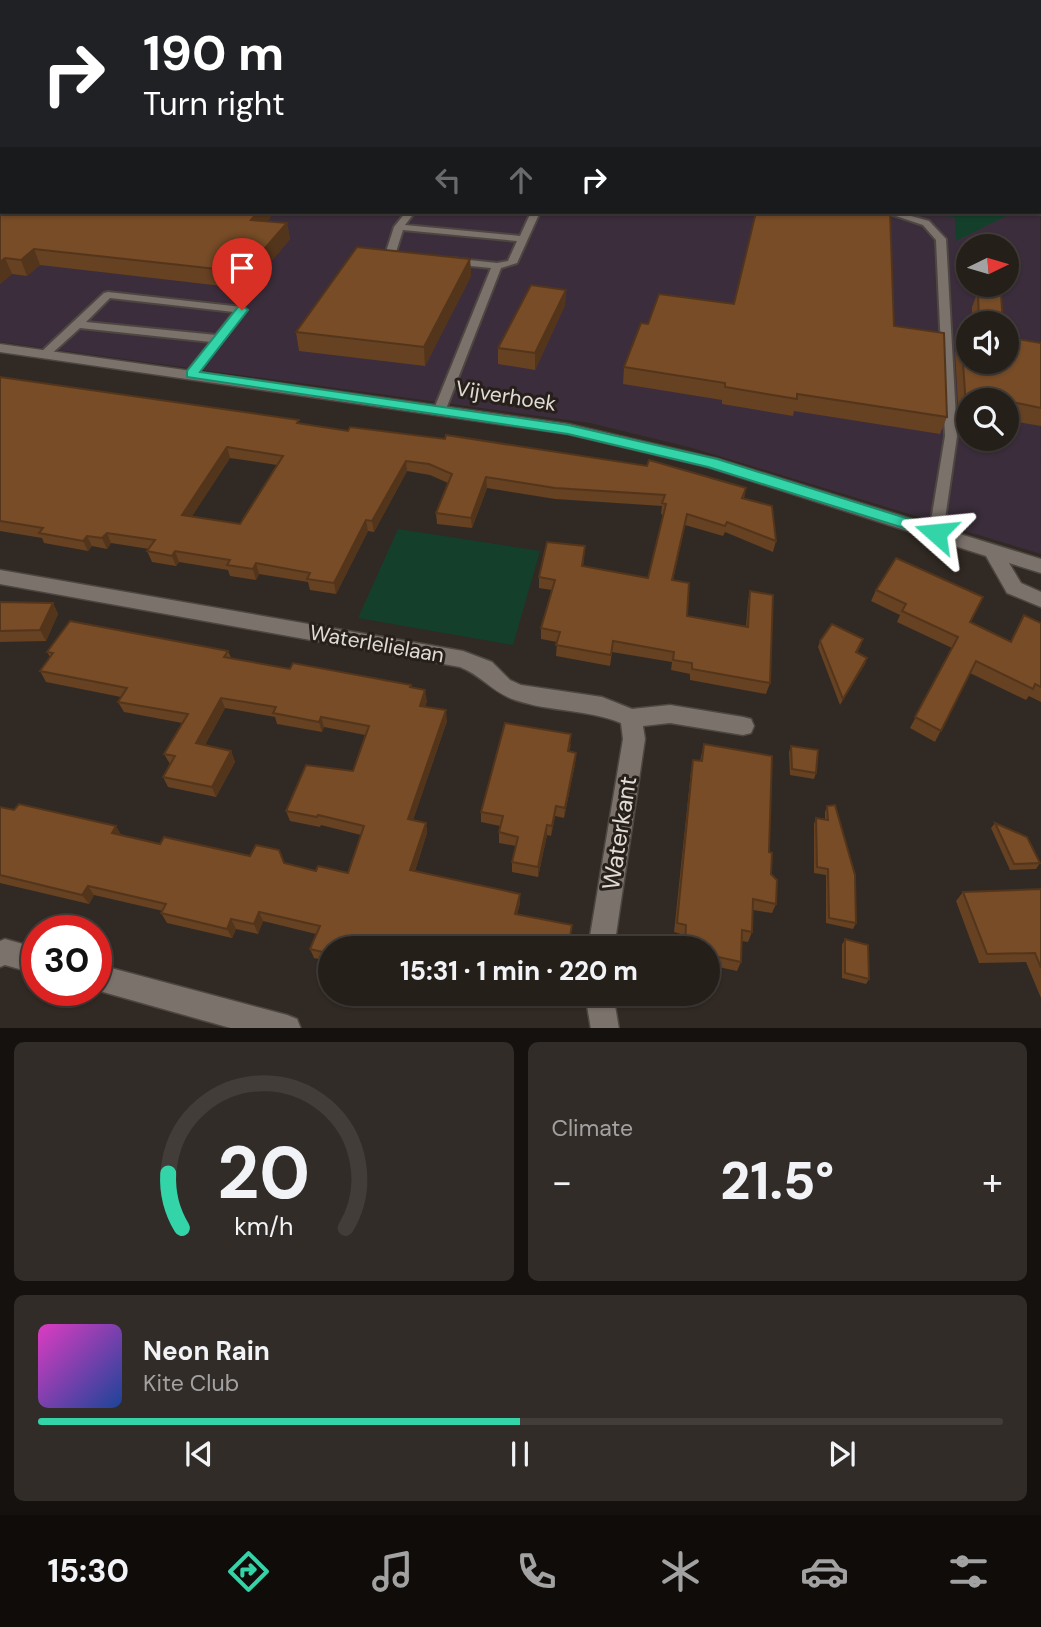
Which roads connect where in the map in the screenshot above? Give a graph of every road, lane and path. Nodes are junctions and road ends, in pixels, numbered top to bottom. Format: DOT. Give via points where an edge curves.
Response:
graph roads {
  1 [pos="409,214"];
  2 [pos="533,214"];
  3 [pos="895,214"];
  4 [pos="399,227"];
  5 [pos="523,239"];
  6 [pos="417,258"];
  7 [pos="444,261"];
  8 [pos="497,266"];
  9 [pos="77,324"];
  10 [pos="219,339"];
  11 [pos="0,348"];
  12 [pos="45,354"];
  13 [pos="191,374"];
  14 [pos="440,409"];
  15 [pos="936,533"];
  16 [pos="993,551"];
  17 [pos="1041,566"];
  18 [pos="0,577"];
  19 [pos="1041,600"];
  20 [pos="631,718"];
  21 [pos="743,726"];
  22 [pos="603,936"];
  23 [pos="0,954"];
  24 [pos="21,956"];
  25 [pos="112,981"];
  26 [pos="601,1006"];
  27 [pos="287,1028"];
  28 [pos="605,1028"];
  1 -- 4 [label="lane"];
  2 -- 5 [label="lane"];
  3 -- 15 [label="lane" via="926,223 941,239 951,436"];
  4 -- 5 [label="lane"];
  4 -- 6 [label="lane" via="390,255"];
  5 -- 8 [label="lane" via="512,264"];
  7 -- 8 [label="lane"];
  8 -- 14 [label="lane"];
  9 -- 10 [label="lane"];
  9 -- 10 [label="lane" via="108,295 242,310"];
  9 -- 12 [label="lane"];
  10 -- 13 [label="lane"];
  11 -- 12 [label="street, Vijverhoek"];
  12 -- 13 [label="street, Vijverhoek"];
  13 -- 14 [label="street, Vijverhoek"];
  14 -- 15 [label="street, Vijverhoek" via="568,429 712,463"];
  15 -- 16 [label="street, Vijverhoek"];
  16 -- 17 [label="street, Vijverhoek"];
  16 -- 19 [label="street" via="1014,588"];
  18 -- 20 [label="street, Waterlelielaan" via="463,659 485,668 502,686 519,693 602,706"];
  20 -- 21 [label="street, Waterlelielaan" via="670,714"];
  20 -- 22 [label="street, Waterkant" via="634,738"];
  23 -- 24 [label="street"];
  25 -- 27 [label="street"];
  26 -- 28 [label="street"];
}
